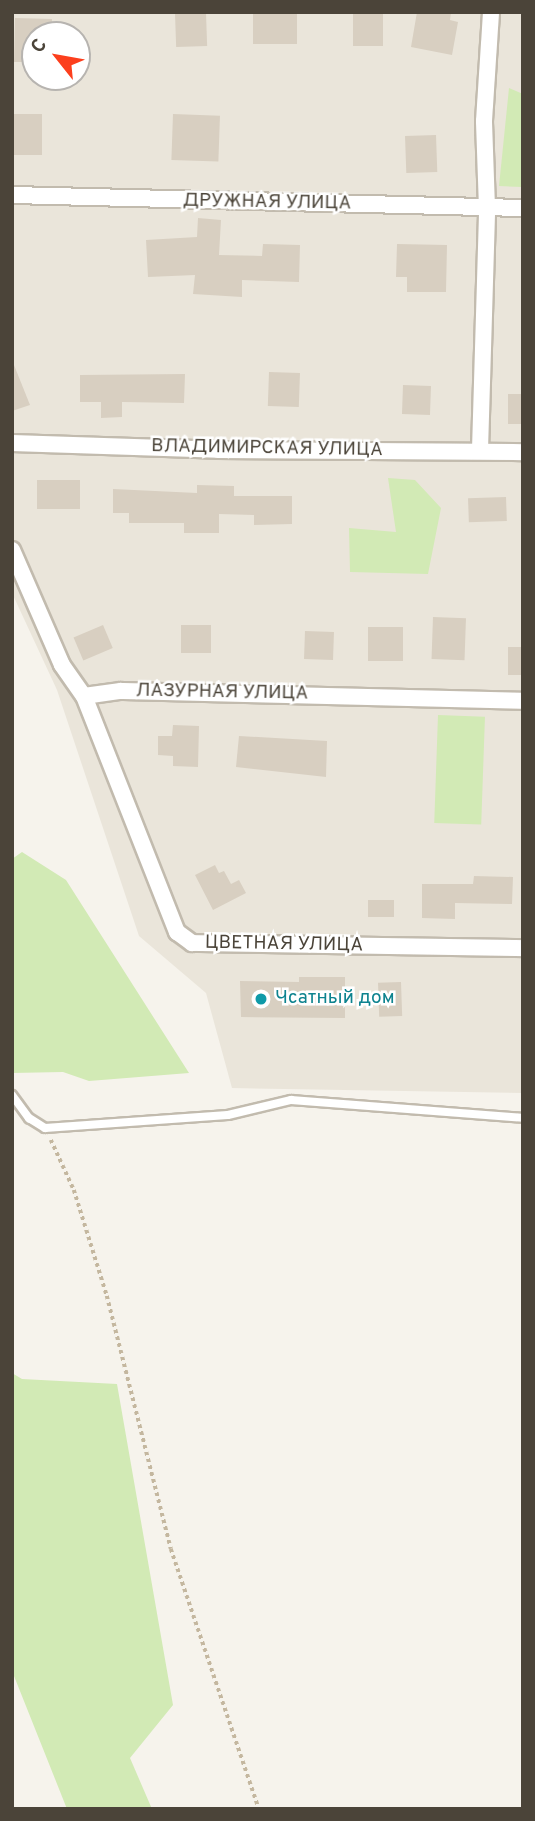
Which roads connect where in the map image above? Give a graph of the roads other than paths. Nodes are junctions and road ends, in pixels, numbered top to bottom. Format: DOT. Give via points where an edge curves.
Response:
graph roads {
  1 [pos="491,12"];
  2 [pos="12,195"];
  3 [pos="487,208"];
  4 [pos="523,208"];
  5 [pos="12,443"];
  6 [pos="480,450"];
  7 [pos="523,452"];
  8 [pos="12,550"];
  9 [pos="85,696"];
  10 [pos="523,701"];
  11 [pos="523,948"];
  12 [pos="12,1095"];
  13 [pos="523,1118"];
  1 -- 3 [label="street" via="484,121"];
  2 -- 3 [label="street, ДРУЖНАЯ УЛИЦА"];
  3 -- 4 [label="street, ДРУЖНАЯ УЛИЦА"];
  3 -- 6 [label="street"];
  5 -- 6 [label="street, ВЛАДИМИРСКАЯ УЛИЦА" via="218,450"];
  6 -- 7 [label="street, ВЛАДИМИРСКАЯ УЛИЦА"];
  8 -- 9 [label="street" via="62,665"];
  9 -- 10 [label="street, ЛАЗУРНАЯ УЛИЦА" via="121,691"];
  9 -- 11 [label="street, ЦВЕТНАЯ УЛИЦА" via="177,932 192,943"];
  12 -- 13 [label="lane" via="29,1118 46,1128 228,1115 291,1100"];
}
